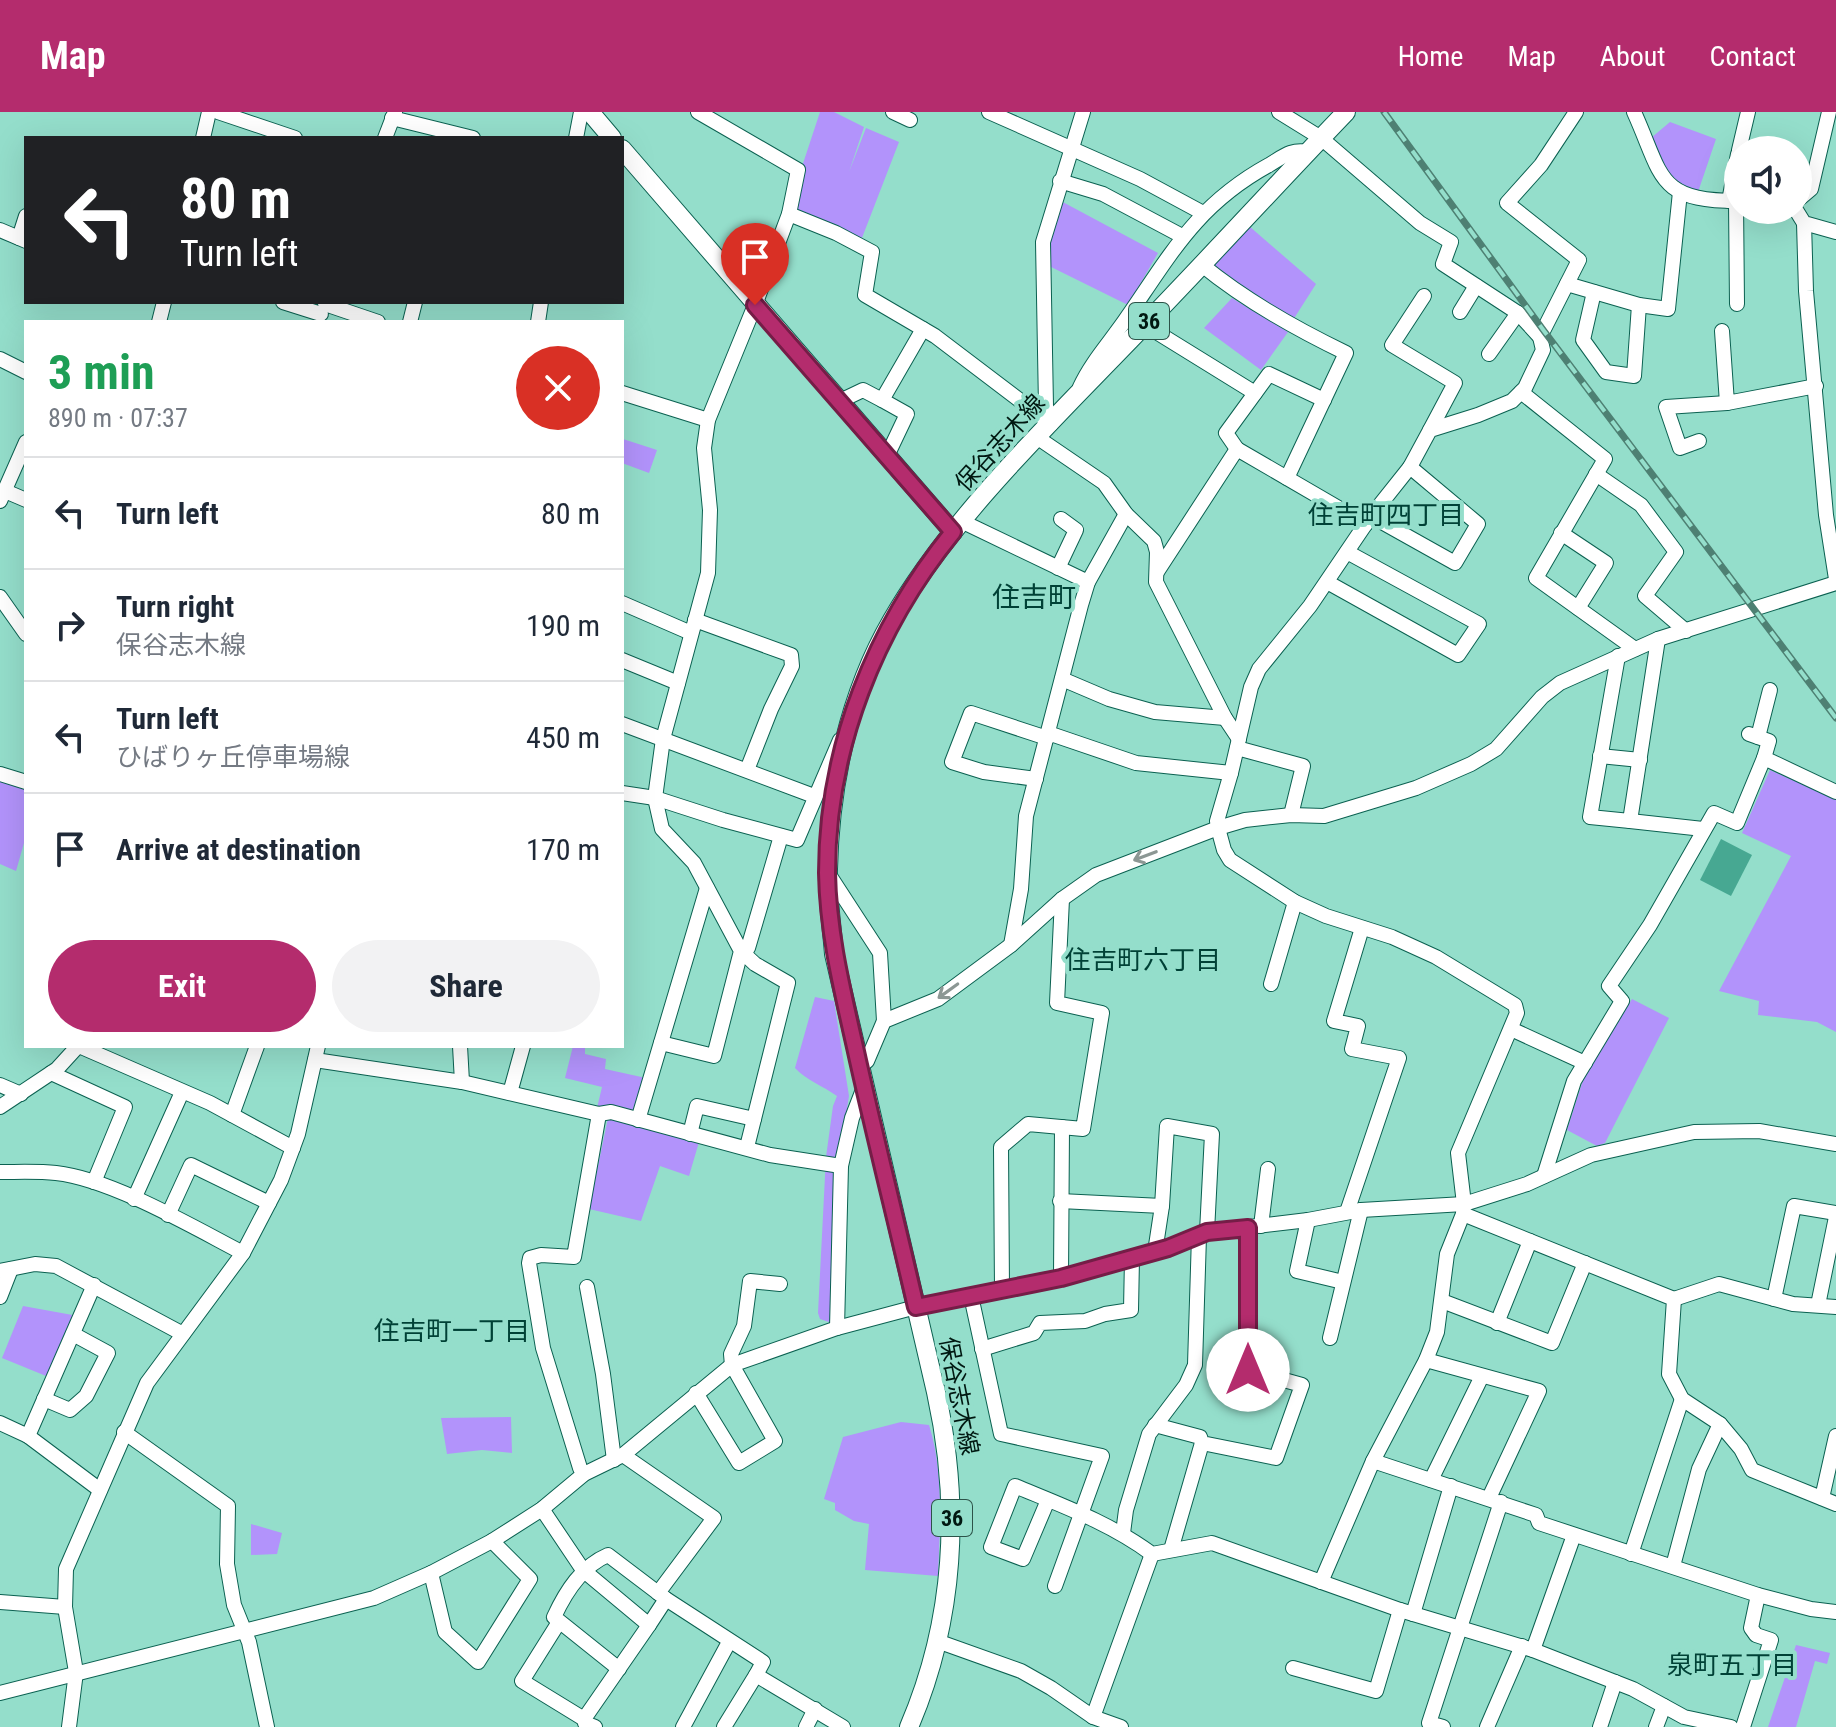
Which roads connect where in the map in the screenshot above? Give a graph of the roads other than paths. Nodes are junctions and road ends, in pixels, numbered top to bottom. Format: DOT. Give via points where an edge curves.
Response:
graph roads {
  1 [pos="209,112"];
  2 [pos="218,112"];
  3 [pos="581,112"];
  4 [pos="590,112"];
  5 [pos="698,112"];
  6 [pos="893,112"];
  7 [pos="989,112"];
  8 [pos="1083,112"];
  9 [pos="1279,112"];
  10 [pos="1346,112"];
  11 [pos="1576,112"];
  12 [pos="1634,112"];
  13 [pos="1748,112"];
  14 [pos="1829,112"];
  15 [pos="394,115"];
  16 [pos="910,120"];
  17 [pos="203,136"];
  18 [pos="289,136"];
  19 [pos="386,136"];
  20 [pos="466,136"];
  21 [pos="576,136"];
  22 [pos="610,136"];
  23 [pos="1742,136"];
  24 [pos="1321,138"];
  25 [pos="1070,150"];
  26 [pos="624,151"];
  27 [pos="1308,152"];
  28 [pos="1060,181"];
  29 [pos="1812,185"];
  30 [pos="1680,192"];
  31 [pos="1724,201"];
  32 [pos="1203,213"];
  33 [pos="789,214"];
  34 [pos="1735,224"];
  35 [pos="1804,224"];
  36 [pos="1808,224"];
  37 [pos="0,230"];
  38 [pos="1836,232"];
  39 [pos="1182,236"];
  40 [pos="22,240"];
  41 [pos="1202,265"];
  42 [pos="1567,284"];
  43 [pos="1476,286"];
  44 [pos="1594,292"];
  45 [pos="1424,296"];
  46 [pos="293,304"];
  47 [pos="1737,304"];
  48 [pos="755,305"];
  49 [pos="1639,305"];
  50 [pos="322,310"];
  51 [pos="1460,312"];
  52 [pos="1518,313"];
  53 [pos="369,320"];
  54 [pos="1145,325"];
  55 [pos="923,329"];
  56 [pos="1722,331"];
  57 [pos="1540,337"];
  58 [pos="1489,354"];
  59 [pos="0,359"];
  60 [pos="24,371"];
  61 [pos="1816,386"];
  62 [pos="1521,392"];
  63 [pos="1255,393"];
  64 [pos="624,394"];
  65 [pos="1076,396"];
  66 [pos="882,400"];
  67 [pos="1324,400"];
  68 [pos="840,401"];
  69 [pos="1727,403"];
  70 [pos="708,420"];
  71 [pos="1430,430"];
  72 [pos="1044,431"];
  73 [pos="1699,441"];
  74 [pos="24,446"];
  75 [pos="1237,449"];
  76 [pos="887,456"];
  77 [pos="1410,467"];
  78 [pos="1596,474"];
  79 [pos="1287,478"];
  80 [pos="2,496"];
  81 [pos="24,500"];
  82 [pos="1126,514"];
  83 [pos="1061,519"];
  84 [pos="1368,520"];
  85 [pos="957,526"];
  86 [pos="1561,533"];
  87 [pos="1347,552"];
  88 [pos="1058,568"];
  89 [pos="1156,572"];
  90 [pos="1836,581"];
  91 [pos="1088,582"];
  92 [pos="1327,582"];
  93 [pos="0,597"];
  94 [pos="624,604"];
  95 [pos="1578,608"];
  96 [pos="693,627"];
  97 [pos="24,631"];
  98 [pos="1686,631"];
  99 [pos="1658,639"];
  100 [pos="1635,649"];
  101 [pos="1618,656"];
  102 [pos="624,661"];
  103 [pos="1062,679"];
  104 [pos="678,683"];
  105 [pos="1770,690"];
  106 [pos="1225,718"];
  107 [pos="850,722"];
  108 [pos="624,725"];
  109 [pos="1047,736"];
  110 [pos="663,739"];
  111 [pos="1238,744"];
  112 [pos="1600,756"];
  113 [pos="1764,758"];
  114 [pos="1640,760"];
  115 [pos="747,770"];
  116 [pos="1231,773"];
  117 [pos="0,774"];
  118 [pos="1036,779"];
  119 [pos="24,781"];
  120 [pos="1836,792"];
  121 [pos="624,793"];
  122 [pos="814,796"];
  123 [pos="655,798"];
  124 [pos="1291,815"];
  125 [pos="1630,821"];
  126 [pos="1218,828"];
  127 [pos="1703,829"];
  128 [pos="781,836"];
  129 [pos="827,873"];
  130 [pos="707,888"];
  131 [pos="1062,899"];
  132 [pos="1295,902"];
  133 [pos="1362,928"];
  134 [pos="1011,945"];
  135 [pos="741,951"];
  136 [pos="1271,984"];
  137 [pos="884,1021"];
  138 [pos="1511,1029"];
  139 [pos="661,1043"];
  140 [pos="76,1048"];
  141 [pos="83,1048"];
  142 [pos="256,1048"];
  143 [pos="460,1048"];
  144 [pos="522,1048"];
  145 [pos="317,1053"];
  146 [pos="1585,1063"];
  147 [pos="859,1067"];
  148 [pos="51,1073"];
  149 [pos="462,1082"];
  150 [pos="0,1085"];
  151 [pos="864,1087"];
  152 [pos="182,1092"];
  153 [pos="510,1093"];
  154 [pos="21,1094"];
  155 [pos="0,1107"];
  156 [pos="599,1114"];
  157 [pos="232,1115"];
  158 [pos="754,1119"];
  159 [pos="638,1120"];
  160 [pos="1062,1127"];
  161 [pos="690,1134"];
  162 [pos="1836,1144"];
  163 [pos="747,1147"];
  164 [pos="293,1148"];
  165 [pos="841,1166"];
  166 [pos="1268,1169"];
  167 [pos="0,1172"];
  168 [pos="1544,1176"];
  169 [pos="94,1182"];
  170 [pos="134,1199"];
  171 [pos="1060,1201"];
  172 [pos="269,1203"];
  173 [pos="1162,1206"];
  174 [pos="1464,1209"];
  175 [pos="1354,1211"];
  176 [pos="168,1215"];
  177 [pos="1836,1215"];
  178 [pos="1308,1220"];
  179 [pos="1254,1227"];
  180 [pos="1203,1234"];
  181 [pos="1530,1241"];
  182 [pos="1155,1252"];
  183 [pos="243,1253"];
  184 [pos="1132,1258"];
  185 [pos="1585,1263"];
  186 [pos="5,1270"];
  187 [pos="1061,1278"];
  188 [pos="1343,1282"];
  189 [pos="780,1284"];
  190 [pos="94,1285"];
  191 [pos="587,1287"];
  192 [pos="1002,1290"];
  193 [pos="971,1296"];
  194 [pos="0,1297"];
  195 [pos="1674,1299"];
  196 [pos="1774,1299"];
  197 [pos="1442,1301"];
  198 [pos="1818,1305"];
  199 [pos="916,1307"];
  200 [pos="1836,1307"];
  201 [pos="1497,1323"];
  202 [pos="837,1328"];
  203 [pos="73,1334"];
  204 [pos="183,1334"];
  205 [pos="1330,1338"];
  206 [pos="982,1349"];
  207 [pos="1426,1360"];
  208 [pos="732,1365"];
  209 [pos="1482,1376"];
  210 [pos="696,1393"];
  211 [pos="44,1399"];
  212 [pos="1682,1399"];
  213 [pos="0,1423"];
  214 [pos="1720,1424"];
  215 [pos="1155,1425"];
  216 [pos="124,1432"];
  217 [pos="28,1436"];
  218 [pos="1836,1436"];
  219 [pos="1202,1443"];
  220 [pos="618,1458"];
  221 [pos="1373,1461"];
  222 [pos="584,1474"];
  223 [pos="1431,1480"];
  224 [pos="1451,1486"];
  225 [pos="100,1490"];
  226 [pos="1048,1500"];
  227 [pos="1495,1500"];
  228 [pos="1829,1501"];
  229 [pos="542,1509"];
  230 [pos="1082,1514"];
  231 [pos="1123,1533"];
  232 [pos="1574,1535"];
  233 [pos="492,1541"];
  234 [pos="1171,1550"];
  235 [pos="1152,1554"];
  236 [pos="1631,1554"];
  237 [pos="1673,1566"];
  238 [pos="583,1570"];
  239 [pos="431,1573"];
  240 [pos="1321,1582"];
  241 [pos="1055,1586"];
  242 [pos="1758,1595"];
  243 [pos="662,1596"];
  244 [pos="0,1602"];
  245 [pos="65,1607"];
  246 [pos="1835,1607"];
  247 [pos="1406,1612"];
  248 [pos="559,1622"];
  249 [pos="649,1625"];
  250 [pos="1459,1628"];
  251 [pos="243,1633"];
  252 [pos="937,1641"];
  253 [pos="729,1642"];
  254 [pos="1527,1648"];
  255 [pos="1293,1668"];
  256 [pos="619,1669"];
  257 [pos="76,1672"];
  258 [pos="756,1675"];
  259 [pos="1615,1682"];
  260 [pos="0,1693"];
  261 [pos="1664,1706"];
  262 [pos="815,1709"];
  263 [pos="1093,1717"];
  264 [pos="590,1723"];
  265 [pos="69,1727"];
  266 [pos="267,1727"];
  267 [pos="683,1727"];
  268 [pos="724,1727"];
  269 [pos="806,1727"];
  270 [pos="843,1727"];
  271 [pos="909,1727"];
  272 [pos="1121,1727"];
  273 [pos="1443,1727"];
  274 [pos="1487,1727"];
  275 [pos="1600,1727"];
  276 [pos="1656,1727"];
  277 [pos="1731,1727"];
  278 [pos="1743,1727"];
  1 -- 17 [label="street"];
  2 -- 18 [label="street"];
  3 -- 21 [label="street"];
  4 -- 22 [label="main road"];
  5 -- 33 [label="street" via="798,170"];
  6 -- 16 [label="street"];
  7 -- 25 [label="street"];
  8 -- 25 [label="street"];
  9 -- 24 [label="street"];
  10 -- 24 [label="main road, 保谷志木線 / 36"];
  11 -- 42 [label="street" via="1541,165 1507,203 1579,260"];
  12 -- 30 [label="street" via="1661,176"];
  13 -- 23 [label="street"];
  14 -- 29 [label="street"];
  15 -- 19 [label="street"];
  15 -- 20 [label="street"];
  24 -- 27 [label="main road, 保谷志木線 / 36"];
  24 -- 43 [label="street" via="1420,223 1451,242 1443,264"];
  25 -- 28 [label="street"];
  25 -- 32 [label="street"];
  26 -- 48 [label="main road"];
  27 -- 32 [label="street" via="1296,150 1261,169"];
  27 -- 41 [label="main road, 保谷志木線 / 36"];
  28 -- 39 [label="street" via="1103,194"];
  28 -- 72 [label="street" via="1043,242"];
  30 -- 31 [label="street" via="1698,200"];
  30 -- 49 [label="street" via="1668,309"];
  32 -- 39 [label="street"];
  33 -- 48 [label="street"];
  33 -- 55 [label="street" via="872,252 865,295"];
  34 -- 47 [label="street"];
  35 -- 61 [label="street"];
  36 -- 38 [label="street"];
  37 -- 40 [label="street"];
  39 -- 65 [label="street" via="1088,370"];
  41 -- 54 [label="main road, 保谷志木線 / 36"];
  41 -- 67 [label="street" via="1263,309 1346,353"];
  42 -- 44 [label="street"];
  42 -- 57 [label="street"];
  43 -- 51 [label="street"];
  43 -- 52 [label="street"];
  44 -- 49 [label="street"];
  44 -- 49 [label="street" via="1583,340 1606,372 1634,376"];
  45 -- 71 [label="street" via="1392,345 1455,383"];
  46 -- 50 [label="street"];
  48 -- 68 [label="main road"];
  48 -- 70 [label="street"];
  50 -- 53 [label="street"];
  52 -- 57 [label="street"];
  52 -- 58 [label="street"];
  54 -- 63 [label="street"];
  54 -- 65 [label="main road, 保谷志木線 / 36"];
  55 -- 66 [label="street"];
  55 -- 72 [label="street"];
  56 -- 69 [label="street"];
  57 -- 62 [label="street" via="1543,350"];
  59 -- 60 [label="street"];
  61 -- 69 [label="street"];
  61 -- 90 [label="street"];
  62 -- 71 [label="street" via="1512,401"];
  62 -- 78 [label="street" via="1605,459"];
  63 -- 67 [label="street" via="1269,374"];
  63 -- 75 [label="street" via="1226,433"];
  64 -- 70 [label="street"];
  65 -- 72 [label="main road, 保谷志木線 / 36"];
  66 -- 68 [label="street" via="863,390"];
  66 -- 76 [label="street" via="907,414"];
  67 -- 79 [label="street"];
  68 -- 76 [label="main road"];
  69 -- 73 [label="street" via="1666,407 1680,448"];
  70 -- 96 [label="street" via="708,573"];
  71 -- 77 [label="street"];
  72 -- 82 [label="street" via="1104,483"];
  72 -- 85 [label="main road, 保谷志木線 / 36"];
  74 -- 80 [label="street"];
  75 -- 79 [label="street"];
  75 -- 89 [label="street"];
  76 -- 85 [label="main road"];
  77 -- 84 [label="street"];
  77 -- 84 [label="street" via="1478,524 1455,563"];
  78 -- 86 [label="street"];
  78 -- 98 [label="street" via="1641,505 1676,552 1645,596"];
  79 -- 84 [label="street"];
  80 -- 81 [label="street"];
  82 -- 89 [label="street" via="1154,541"];
  82 -- 91 [label="street"];
  83 -- 88 [label="street" via="1076,530"];
  84 -- 87 [label="street"];
  85 -- 88 [label="street"];
  85 -- 107 [label="main road, 保谷志木線 / 36" via="891,621"];
  86 -- 95 [label="street" via="1536,578"];
  86 -- 95 [label="street" via="1606,563"];
  87 -- 92 [label="street"];
  87 -- 92 [label="street" via="1479,624 1458,655"];
  88 -- 91 [label="street"];
  89 -- 106 [label="street" via="1156,582"];
  90 -- 98 [label="street"];
  91 -- 103 [label="street"];
  92 -- 111 [label="street" via="1259,669"];
  93 -- 97 [label="street"];
  94 -- 96 [label="street"];
  95 -- 100 [label="street"];
  96 -- 104 [label="street"];
  96 -- 115 [label="street" via="791,655 792,666"];
  98 -- 99 [label="street"];
  99 -- 100 [label="street"];
  99 -- 114 [label="street"];
  100 -- 101 [label="street"];
  101 -- 112 [label="street"];
  101 -- 124 [label="street" via="1549,691 1503,744 1471,764 1357,808 1324,816"];
  102 -- 104 [label="street"];
  103 -- 106 [label="street" via="1155,712"];
  103 -- 109 [label="street"];
  104 -- 110 [label="street"];
  105 -- 113 [label="street" via="1753,735 1769,741"];
  106 -- 111 [label="street"];
  107 -- 122 [label="street"];
  107 -- 129 [label="main road, 保谷志木線 / 36" via="834,792"];
  108 -- 110 [label="street"];
  109 -- 116 [label="street" via="1136,763"];
  109 -- 118 [label="street"];
  109 -- 118 [label="street" via="971,713 952,762"];
  110 -- 115 [label="street"];
  110 -- 123 [label="street"];
  111 -- 116 [label="street"];
  111 -- 124 [label="street" via="1303,766"];
  112 -- 114 [label="street"];
  112 -- 125 [label="street" via="1590,817"];
  113 -- 120 [label="street"];
  113 -- 127 [label="street" via="1737,823 1714,813"];
  114 -- 125 [label="street"];
  115 -- 122 [label="street"];
  116 -- 126 [label="street"];
  117 -- 119 [label="street"];
  118 -- 134 [label="street" via="1026,816"];
  121 -- 123 [label="street"];
  122 -- 128 [label="street" via="797,840"];
  123 -- 128 [label="street"];
  123 -- 130 [label="street" via="662,829 694,863"];
  124 -- 126 [label="street"];
  125 -- 127 [label="street"];
  126 -- 131 [label="street, one-way" via="1096,875"];
  126 -- 132 [label="street" via="1230,860"];
  127 -- 146 [label="street" via="1609,986 1622,1001"];
  128 -- 135 [label="street" via="748,948"];
  129 -- 137 [label="street" via="880,953"];
  129 -- 147 [label="main road, 保谷志木線 / 36" via="834,954"];
  130 -- 135 [label="street"];
  130 -- 139 [label="street"];
  131 -- 134 [label="street"];
  131 -- 160 [label="street" via="1057,1003 1102,1013 1083,1129"];
  132 -- 133 [label="street"];
  132 -- 136 [label="street"];
  133 -- 138 [label="street" via="1436,957 1515,1005"];
  133 -- 175 [label="street" via="1334,1021 1358,1026 1352,1049 1399,1058"];
  134 -- 137 [label="street, one-way" via="938,999"];
  135 -- 139 [label="street" via="714,1056"];
  135 -- 158 [label="street" via="788,983"];
  137 -- 147 [label="street" via="867,1061"];
  138 -- 146 [label="street"];
  138 -- 174 [label="street" via="1458,1153"];
  139 -- 159 [label="street"];
  140 -- 148 [label="street"];
  141 -- 152 [label="street"];
  142 -- 157 [label="street"];
  143 -- 149 [label="street"];
  144 -- 153 [label="street"];
  145 -- 149 [label="street"];
  145 -- 164 [label="street"];
  146 -- 168 [label="street" via="1574,1081"];
  147 -- 151 [label="main road, 保谷志木線 / 36"];
  148 -- 154 [label="street"];
  148 -- 169 [label="street" via="125,1107"];
  149 -- 153 [label="street"];
  150 -- 154 [label="street"];
  151 -- 165 [label="street"];
  151 -- 199 [label="main road, 保谷志木線 / 36"];
  152 -- 157 [label="street"];
  152 -- 170 [label="street"];
  153 -- 156 [label="street"];
  154 -- 155 [label="street"];
  156 -- 159 [label="street"];
  156 -- 222 [label="street" via="574,1257 541,1255 529,1263 543,1348"];
  157 -- 164 [label="street"];
  158 -- 161 [label="street" via="697,1106"];
  158 -- 163 [label="street"];
  159 -- 161 [label="street"];
  160 -- 171 [label="street"];
  160 -- 192 [label="street" via="1028,1124 1001,1147"];
  161 -- 163 [label="street"];
  162 -- 168 [label="street" via="1759,1131 1694,1132 1591,1155"];
  163 -- 165 [label="street"];
  164 -- 172 [label="street"];
  165 -- 202 [label="street"];
  166 -- 179 [label="street"];
  167 -- 169 [label="street" via="57,1173"];
  168 -- 174 [label="street"];
  169 -- 170 [label="street"];
  170 -- 176 [label="street"];
  171 -- 173 [label="street"];
  171 -- 187 [label="street"];
  172 -- 176 [label="street" via="191,1165"];
  172 -- 183 [label="street"];
  173 -- 180 [label="street" via="1167,1126 1212,1134"];
  173 -- 182 [label="street"];
  174 -- 175 [label="street"];
  174 -- 181 [label="street"];
  174 -- 197 [label="street" via="1447,1254"];
  175 -- 178 [label="street"];
  175 -- 188 [label="street"];
  176 -- 183 [label="street"];
  177 -- 196 [label="street" via="1794,1206"];
  177 -- 198 [label="street"];
  178 -- 179 [label="street"];
  178 -- 188 [label="street" via="1297,1271"];
  179 -- 180 [label="street"];
  179 -- 219 [label="street" via="1248,1370 1302,1385 1276,1458"];
  180 -- 182 [label="street"];
  180 -- 215 [label="street" via="1195,1365"];
  181 -- 185 [label="street"];
  181 -- 201 [label="street"];
  182 -- 184 [label="street"];
  183 -- 204 [label="street"];
  184 -- 187 [label="street"];
  184 -- 206 [label="street" via="1131,1310 1085,1321 1040,1323 1034,1333"];
  185 -- 195 [label="street"];
  185 -- 201 [label="street" via="1552,1343"];
  186 -- 190 [label="street" via="56,1266"];
  186 -- 194 [label="street"];
  187 -- 192 [label="street"];
  188 -- 205 [label="street"];
  189 -- 208 [label="street" via="750,1281"];
  190 -- 203 [label="street"];
  190 -- 204 [label="street"];
  191 -- 220 [label="street"];
  192 -- 193 [label="street"];
  193 -- 199 [label="street"];
  193 -- 206 [label="street"];
  195 -- 196 [label="street" via="1719,1284"];
  195 -- 212 [label="street" via="1669,1374"];
  196 -- 198 [label="street"];
  197 -- 201 [label="street"];
  197 -- 207 [label="street"];
  198 -- 200 [label="street"];
  199 -- 202 [label="street"];
  199 -- 252 [label="main road, 保谷志木線 / 36" via="944,1429 951,1488 949,1572"];
  202 -- 208 [label="street"];
  203 -- 211 [label="street"];
  203 -- 211 [label="street" via="108,1353 86,1396 70,1410"];
  204 -- 216 [label="street" via="147,1383"];
  206 -- 230 [label="street" via="1001,1434 1102,1456"];
  207 -- 209 [label="street"];
  207 -- 221 [label="street"];
  208 -- 210 [label="street"];
  208 -- 210 [label="street" via="775,1441 739,1463"];
  209 -- 223 [label="street"];
  209 -- 227 [label="street" via="1539,1391"];
  210 -- 220 [label="street"];
  211 -- 217 [label="street"];
  212 -- 214 [label="street"];
  212 -- 236 [label="street"];
  213 -- 217 [label="street"];
  214 -- 228 [label="street" via="1752,1470"];
  214 -- 237 [label="street" via="1699,1469"];
  215 -- 219 [label="street" via="1200,1437"];
  215 -- 231 [label="street"];
  216 -- 225 [label="street"];
  216 -- 251 [label="street" via="228,1506 227,1564"];
  217 -- 225 [label="street"];
  218 -- 228 [label="street"];
  219 -- 234 [label="street"];
  220 -- 222 [label="street"];
  220 -- 243 [label="street" via="714,1518"];
  221 -- 223 [label="street"];
  221 -- 240 [label="street"];
  222 -- 229 [label="street"];
  223 -- 224 [label="street"];
  224 -- 227 [label="street"];
  224 -- 247 [label="street"];
  225 -- 245 [label="street" via="66,1569"];
  226 -- 226 [label="street" via="1015,1486 991,1547 1023,1559"];
  226 -- 230 [label="street"];
  227 -- 232 [label="street"];
  227 -- 250 [label="street"];
  229 -- 233 [label="street"];
  229 -- 238 [label="street"];
  230 -- 231 [label="street"];
  230 -- 241 [label="street"];
  231 -- 235 [label="street"];
  232 -- 236 [label="street"];
  232 -- 254 [label="street"];
  233 -- 239 [label="street"];
  233 -- 239 [label="street" via="530,1579 478,1662 445,1632"];
  234 -- 235 [label="street"];
  234 -- 240 [label="street" via="1212,1543"];
  235 -- 263 [label="street"];
  236 -- 237 [label="street"];
  237 -- 242 [label="street"];
  238 -- 243 [label="street" via="612,1556"];
  238 -- 248 [label="street" via="557,1610 554,1617"];
  238 -- 249 [label="street"];
  239 -- 251 [label="street" via="374,1598"];
  240 -- 247 [label="street"];
  242 -- 246 [label="street" via="1811,1609"];
  242 -- 278 [label="street" via="1751,1628 1771,1640"];
  243 -- 249 [label="street"];
  243 -- 253 [label="street"];
  244 -- 245 [label="street"];
  245 -- 257 [label="street"];
  247 -- 250 [label="street"];
  247 -- 255 [label="street" via="1376,1691"];
  248 -- 256 [label="street"];
  248 -- 264 [label="street" via="522,1681"];
  249 -- 256 [label="street"];
  250 -- 254 [label="street"];
  250 -- 273 [label="street" via="1429,1723"];
  251 -- 257 [label="street"];
  251 -- 266 [label="street"];
  252 -- 263 [label="street" via="1021,1671"];
  252 -- 271 [label="main road, 保谷志木線 / 36"];
  253 -- 258 [label="street" via="763,1662"];
  253 -- 267 [label="street"];
  254 -- 259 [label="street"];
  254 -- 274 [label="street"];
  256 -- 264 [label="street"];
  257 -- 260 [label="street"];
  257 -- 265 [label="street"];
  258 -- 262 [label="street"];
  258 -- 268 [label="street"];
  259 -- 261 [label="street"];
  259 -- 275 [label="street"];
  261 -- 276 [label="street"];
  261 -- 277 [label="street" via="1684,1717"];
  262 -- 269 [label="street"];
  262 -- 270 [label="street"];
  263 -- 272 [label="street"];
}
